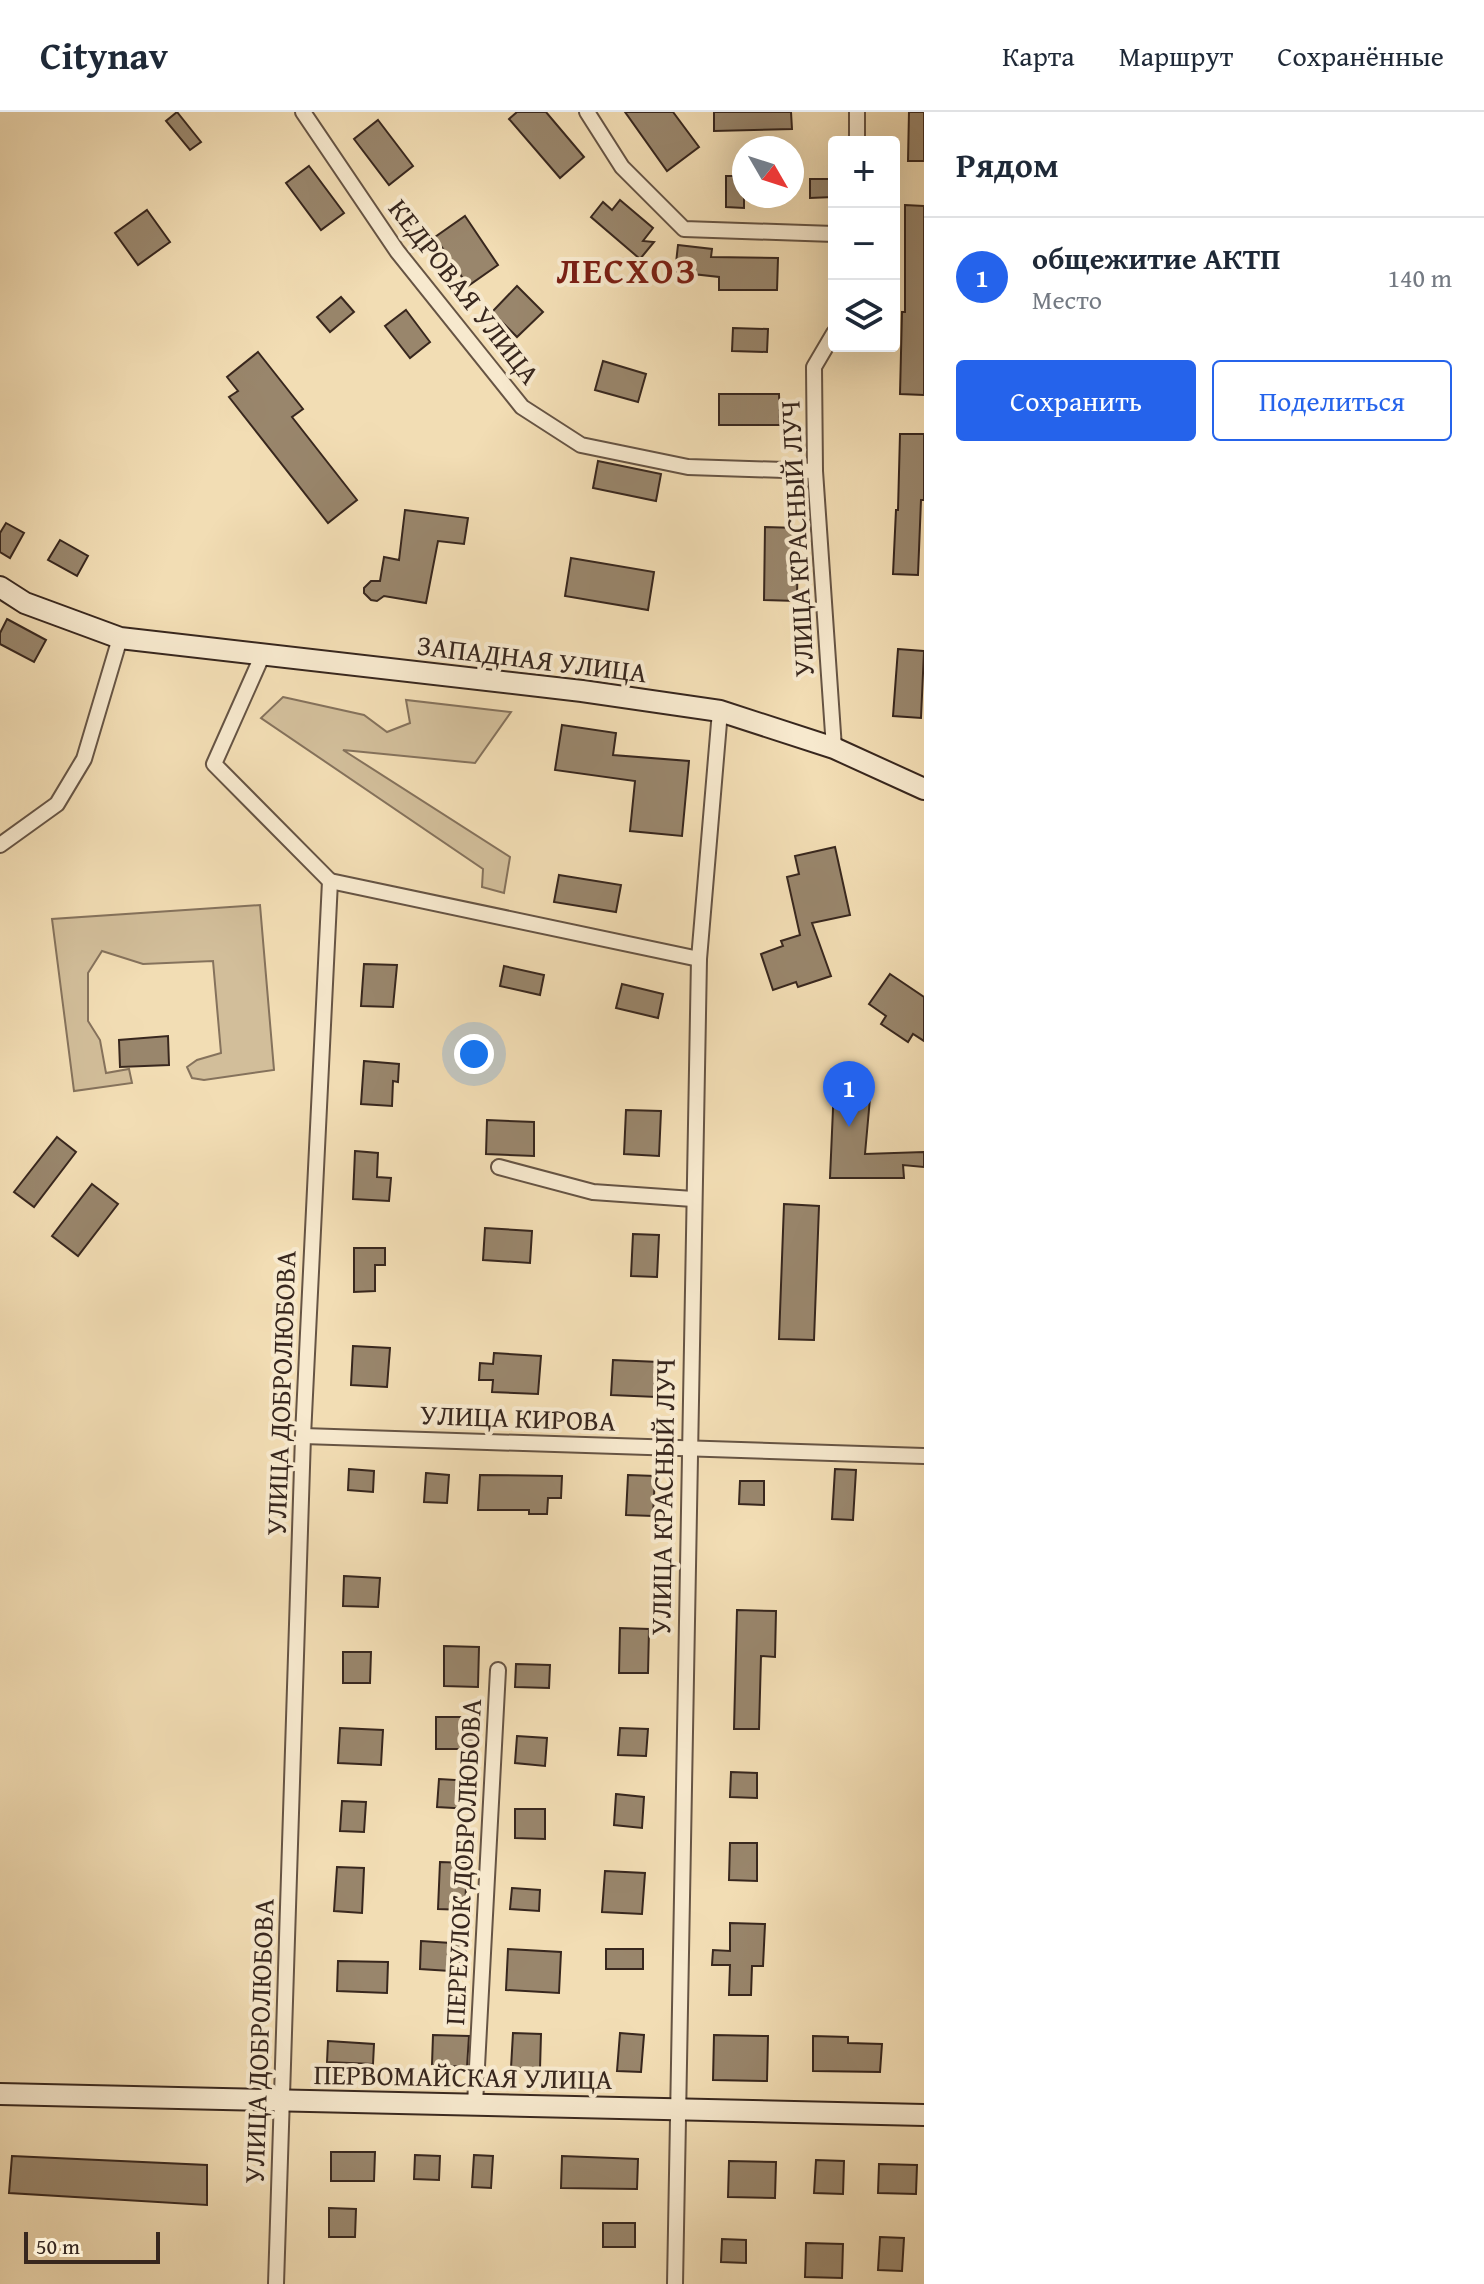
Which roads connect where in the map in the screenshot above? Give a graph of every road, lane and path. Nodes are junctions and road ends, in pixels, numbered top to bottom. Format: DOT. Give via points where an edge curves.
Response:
graph roads {
  1 [pos="303,112"];
  2 [pos="587,112"];
  3 [pos="857,112"];
  4 [pos="857,136"];
  5 [pos="828,234"];
  6 [pos="828,343"];
  7 [pos="815,471"];
  8 [pos="0,587"];
  9 [pos="120,638"];
  10 [pos="263,654"];
  11 [pos="720,711"];
  12 [pos="834,748"];
  13 [pos="924,789"];
  14 [pos="0,845"];
  15 [pos="330,881"];
  16 [pos="699,959"];
  17 [pos="499,1167"];
  18 [pos="693,1199"];
  19 [pos="303,1436"];
  20 [pos="689,1448"];
  21 [pos="924,1456"];
  22 [pos="498,1670"];
  23 [pos="0,2094"];
  24 [pos="283,2101"];
  25 [pos="475,2104"];
  26 [pos="677,2109"];
  27 [pos="924,2115"];
  28 [pos="276,2284"];
  29 [pos="675,2284"];
  1 -- 7 [label="street, КЕДРОВАЯ УЛИЦА" via="397,251 522,407 581,445 688,467"];
  2 -- 5 [label="street" via="622,167 684,229"];
  3 -- 4 [label="street"];
  6 -- 7 [label="street, УЛИЦА КРАСНЫЙ ЛУЧ" via="814,367"];
  7 -- 12 [label="street, УЛИЦА КРАСНЫЙ ЛУЧ"];
  8 -- 9 [label="street, ЗАПАДНАЯ УЛИЦА" via="25,603"];
  9 -- 10 [label="street, ЗАПАДНАЯ УЛИЦА"];
  9 -- 14 [label="street" via="84,759 57,804"];
  10 -- 11 [label="street, ЗАПАДНАЯ УЛИЦА"];
  10 -- 15 [label="street" via="214,764"];
  11 -- 12 [label="street, ЗАПАДНАЯ УЛИЦА"];
  11 -- 16 [label="street, УЛИЦА КРАСНЫЙ ЛУЧ"];
  12 -- 13 [label="street, ЗАПАДНАЯ УЛИЦА"];
  15 -- 16 [label="street"];
  15 -- 19 [label="street, УЛИЦА ДОБРОЛЮБОВА"];
  16 -- 18 [label="street, УЛИЦА КРАСНЫЙ ЛУЧ"];
  17 -- 18 [label="street" via="593,1192"];
  18 -- 20 [label="street, УЛИЦА КРАСНЫЙ ЛУЧ"];
  19 -- 20 [label="street, УЛИЦА КИРОВА"];
  19 -- 24 [label="street, УЛИЦА ДОБРОЛЮБОВА"];
  20 -- 21 [label="street, УЛИЦА КИРОВА"];
  20 -- 26 [label="street, УЛИЦА КРАСНЫЙ ЛУЧ"];
  22 -- 25 [label="street, ПЕРЕУЛОК ДОБРОЛЮБОВА"];
  23 -- 24 [label="street, ПЕРВОМАЙСКАЯ УЛИЦА"];
  24 -- 25 [label="street, ПЕРВОМАЙСКАЯ УЛИЦА"];
  24 -- 28 [label="street, УЛИЦА ДОБРОЛЮБОВА"];
  25 -- 26 [label="street, ПЕРВОМАЙСКАЯ УЛИЦА"];
  26 -- 27 [label="street, ПЕРВОМАЙСКАЯ УЛИЦА"];
  26 -- 29 [label="street, УЛИЦА КРАСНЫЙ ЛУЧ"];
}
